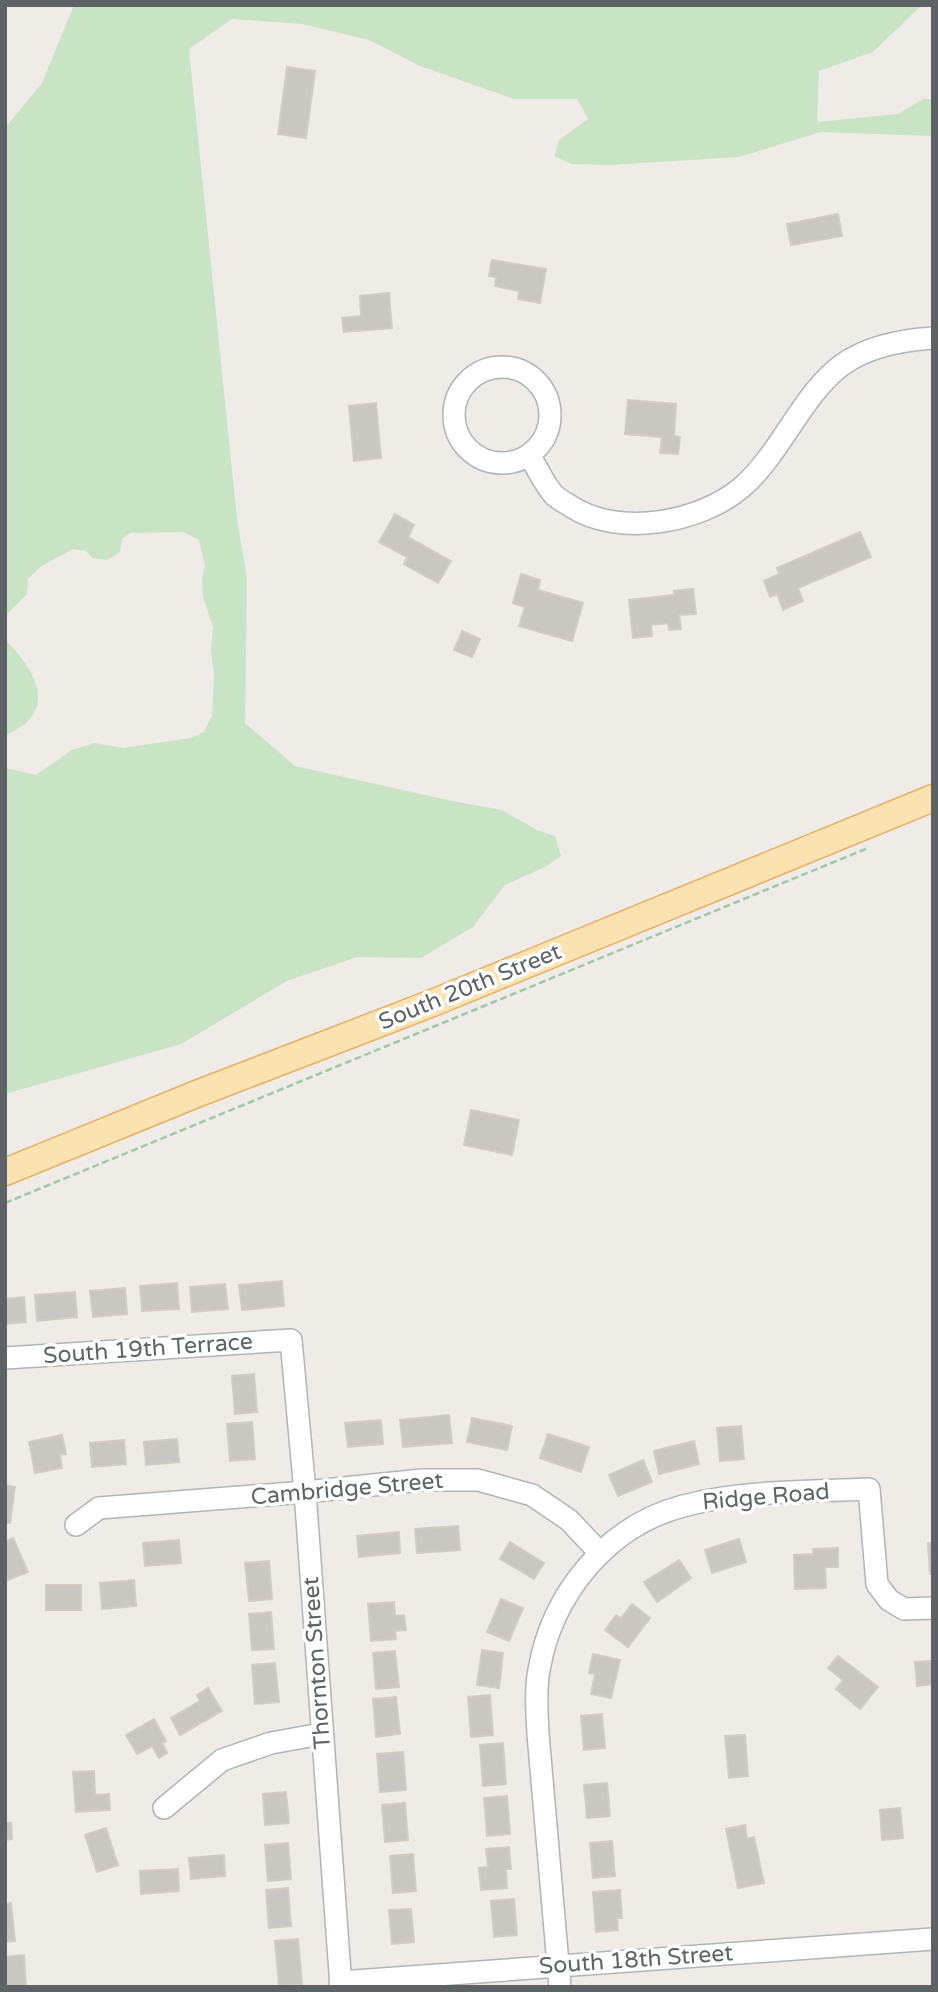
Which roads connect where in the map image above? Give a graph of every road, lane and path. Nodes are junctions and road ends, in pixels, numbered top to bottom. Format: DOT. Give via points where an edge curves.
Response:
graph roads {
  1 [pos="933,338"];
  2 [pos="529,455"];
  3 [pos="933,799"];
  4 [pos="870,848"];
  5 [pos="5,1172"];
  6 [pos="5,1203"];
  7 [pos="291,1340"];
  8 [pos="5,1358"];
  9 [pos="304,1492"];
  10 [pos="76,1525"];
  11 [pos="600,1553"];
  12 [pos="927,1609"];
  13 [pos="321,1734"];
  14 [pos="164,1808"];
  15 [pos="933,1939"];
  16 [pos="558,1965"];
  17 [pos="340,1984"];
  18 [pos="560,1987"];
  1 -- 2 [label="street" via="873,349 842,365 741,488 676,519 615,523 586,516 555,496"];
  2 -- 2 [label="street" via="493,463 479,458 458,437 456,401 478,372 505,366 525,373 541,386 550,412 549,426"];
  3 -- 5 [label="main road, South 20th Street"];
  4 -- 6 [label="path"];
  7 -- 8 [label="street, South 19th Terrace"];
  7 -- 9 [label="street, Thornton Street"];
  9 -- 10 [label="street, Cambridge Street" via="99,1508"];
  9 -- 11 [label="street, Cambridge Street" via="422,1480 478,1480 532,1495 569,1520"];
  9 -- 13 [label="street, Thornton Street"];
  11 -- 12 [label="street, Ridge Road" via="645,1520 682,1506 738,1496 869,1489 877,1584 889,1600 904,1609"];
  11 -- 16 [label="street, Ridge Road" via="580,1574 558,1610 539,1670 536,1704"];
  13 -- 14 [label="street" via="271,1743 222,1760"];
  13 -- 17 [label="street, Thornton Street"];
  15 -- 16 [label="street, South 18th Street"];
  16 -- 17 [label="street, South 18th Street"];
  16 -- 18 [label="street, Ridge Road"];
}
